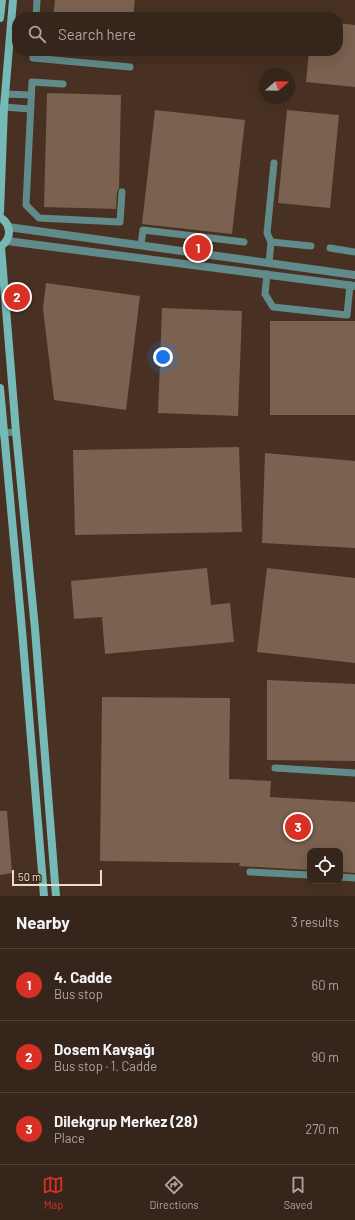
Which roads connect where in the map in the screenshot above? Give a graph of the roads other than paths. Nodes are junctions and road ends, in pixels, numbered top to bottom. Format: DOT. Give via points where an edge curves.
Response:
graph roads {
  1 [pos="2,0"];
  2 [pos="13,0"];
  3 [pos="37,0"];
  4 [pos="36,12"];
  5 [pos="0,18"];
  6 [pos="32,56"];
  7 [pos="130,67"];
  8 [pos="63,84"];
  9 [pos="2,94"];
  10 [pos="31,95"];
  11 [pos="2,107"];
  12 [pos="30,109"];
  13 [pos="274,163"];
  14 [pos="122,192"];
  15 [pos="0,212"];
  16 [pos="0,217"];
  17 [pos="8,226"];
  18 [pos="244,242"];
  19 [pos="271,242"];
  20 [pos="3,245"];
  21 [pos="141,245"];
  22 [pos="311,246"];
  23 [pos="330,248"];
  24 [pos="355,252"];
  25 [pos="140,258"];
  26 [pos="269,263"];
  27 [pos="267,274"];
  28 [pos="353,275"];
  29 [pos="353,286"];
  30 [pos="0,388"];
  31 [pos="16,432"];
  32 [pos="2,433"];
  33 [pos="275,768"];
  34 [pos="355,773"];
  35 [pos="250,872"];
  36 [pos="307,875"];
  37 [pos="343,877"];
  38 [pos="355,878"];
  39 [pos="44,896"];
  40 [pos="56,896"];
  1 -- 5 [label="street"];
  2 -- 9 [label="street"];
  3 -- 4 [label="lane"];
  6 -- 7 [label="lane" via="32,58"];
  8 -- 10 [label="lane" via="32,82"];
  9 -- 10 [label="lane"];
  9 -- 11 [label="street"];
  10 -- 12 [label="lane"];
  11 -- 12 [label="lane"];
  11 -- 15 [label="street"];
  12 -- 14 [label="lane" via="26,205 39,218 120,222"];
  13 -- 19 [label="lane" via="267,233"];
  16 -- 17 [label="street"];
  17 -- 20 [label="street" via="9,231"];
  17 -- 21 [label="street"];
  18 -- 21 [label="lane" via="143,230"];
  19 -- 22 [label="lane"];
  19 -- 26 [label="lane"];
  20 -- 25 [label="street"];
  20 -- 31 [label="street"];
  21 -- 25 [label="street"];
  21 -- 26 [label="street"];
  23 -- 24 [label="lane"];
  25 -- 27 [label="street"];
  26 -- 27 [label="street"];
  26 -- 28 [label="street"];
  27 -- 29 [label="street"];
  27 -- 29 [label="lane" via="265,294 273,307 347,315"];
  28 -- 29 [label="street"];
  30 -- 32 [label="street"];
  31 -- 32 [label="lane"];
  31 -- 40 [label="street"];
  32 -- 39 [label="street" via="22,622"];
  33 -- 34 [label="lane"];
  35 -- 36 [label="lane"];
  37 -- 38 [label="lane"];
}
